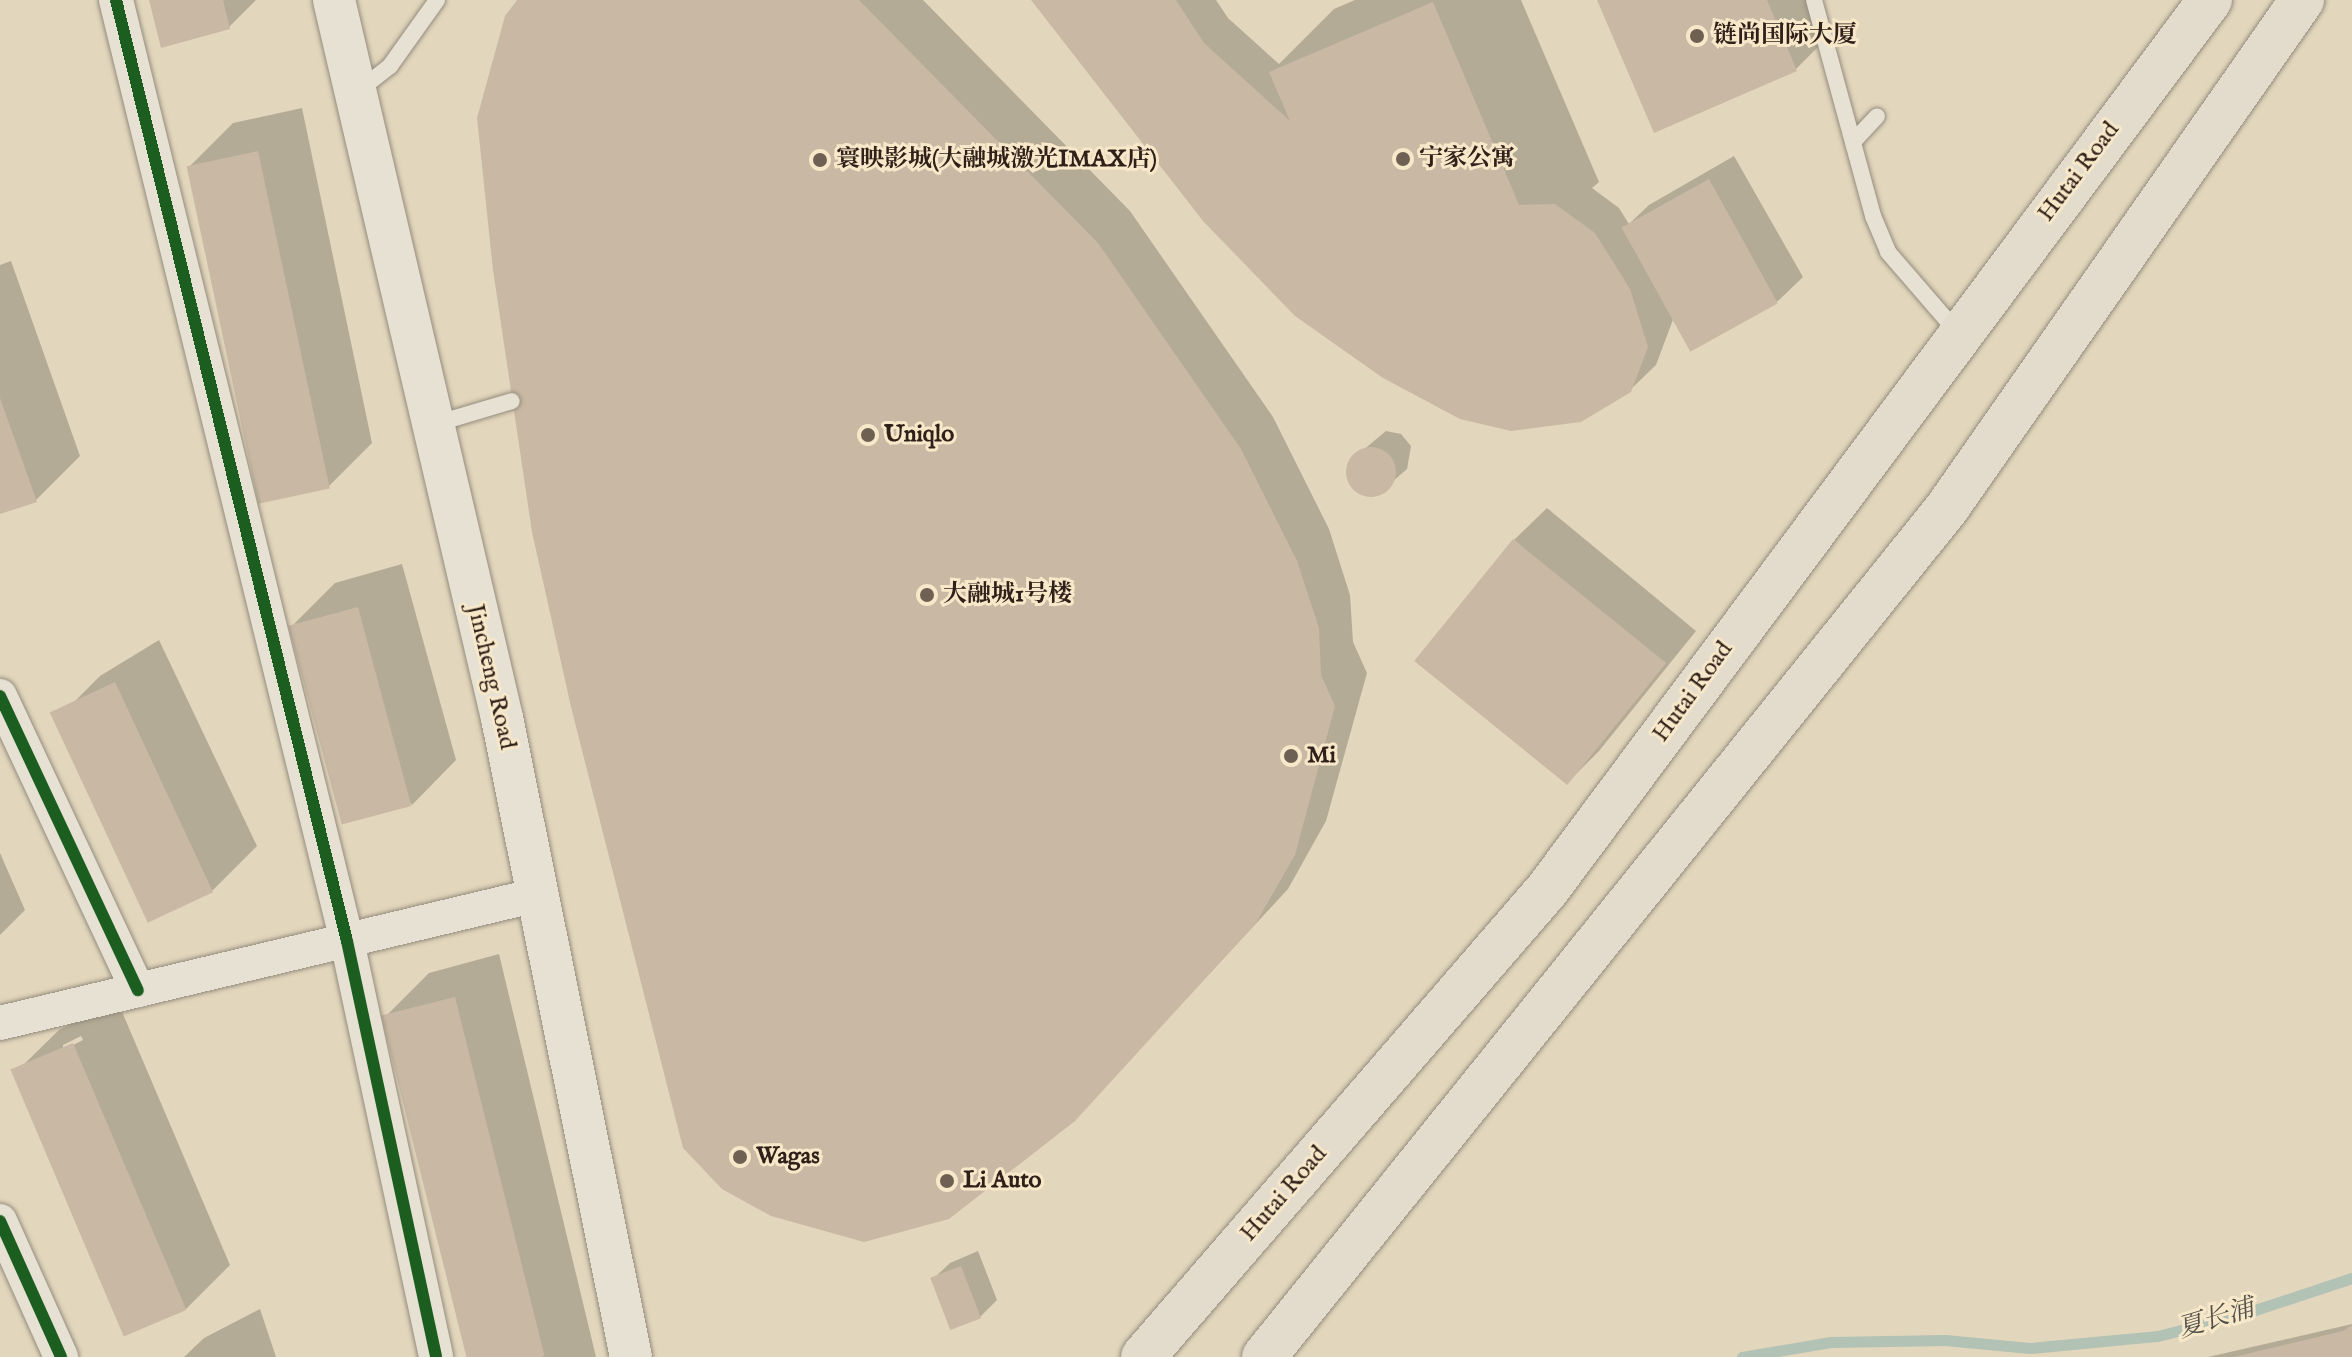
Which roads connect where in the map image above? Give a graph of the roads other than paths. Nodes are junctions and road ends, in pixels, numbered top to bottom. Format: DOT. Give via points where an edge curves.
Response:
graph roads {
  1 [pos="116,0"];
  2 [pos="334,0"];
  3 [pos="437,0"];
  4 [pos="1814,0"];
  5 [pos="2210,0"];
  6 [pos="2302,0"];
  7 [pos="356,93"];
  8 [pos="1877,116"];
  9 [pos="1853,142"];
  10 [pos="1958,334"];
  11 [pos="512,401"];
  12 [pos="434,425"];
  13 [pos="0,696"];
  14 [pos="537,895"];
  15 [pos="347,941"];
  16 [pos="138,990"];
  17 [pos="0,1023"];
  18 [pos="0,1221"];
  19 [pos="61,1357"];
  20 [pos="436,1357"];
  21 [pos="631,1357"];
  22 [pos="1143,1357"];
  23 [pos="1264,1357"];
  1 -- 15 [label="street"];
  2 -- 7 [label="street, Jincheng Road"];
  3 -- 7 [label="lane" via="390,66"];
  4 -- 9 [label="lane"];
  5 -- 10 [label="main road, Hutai Road"];
  6 -- 23 [label="main road" via="1947,508"];
  7 -- 12 [label="street, Jincheng Road"];
  8 -- 9 [label="lane"];
  9 -- 10 [label="lane" via="1888,252"];
  10 -- 22 [label="main road, Hutai Road" via="1547,890"];
  11 -- 12 [label="lane"];
  12 -- 14 [label="street, Jincheng Road"];
  13 -- 16 [label="street"];
  14 -- 15 [label="street"];
  14 -- 21 [label="street, Jincheng Road"];
  15 -- 16 [label="street"];
  15 -- 20 [label="street"];
  16 -- 17 [label="street"];
  18 -- 19 [label="street"];
}
